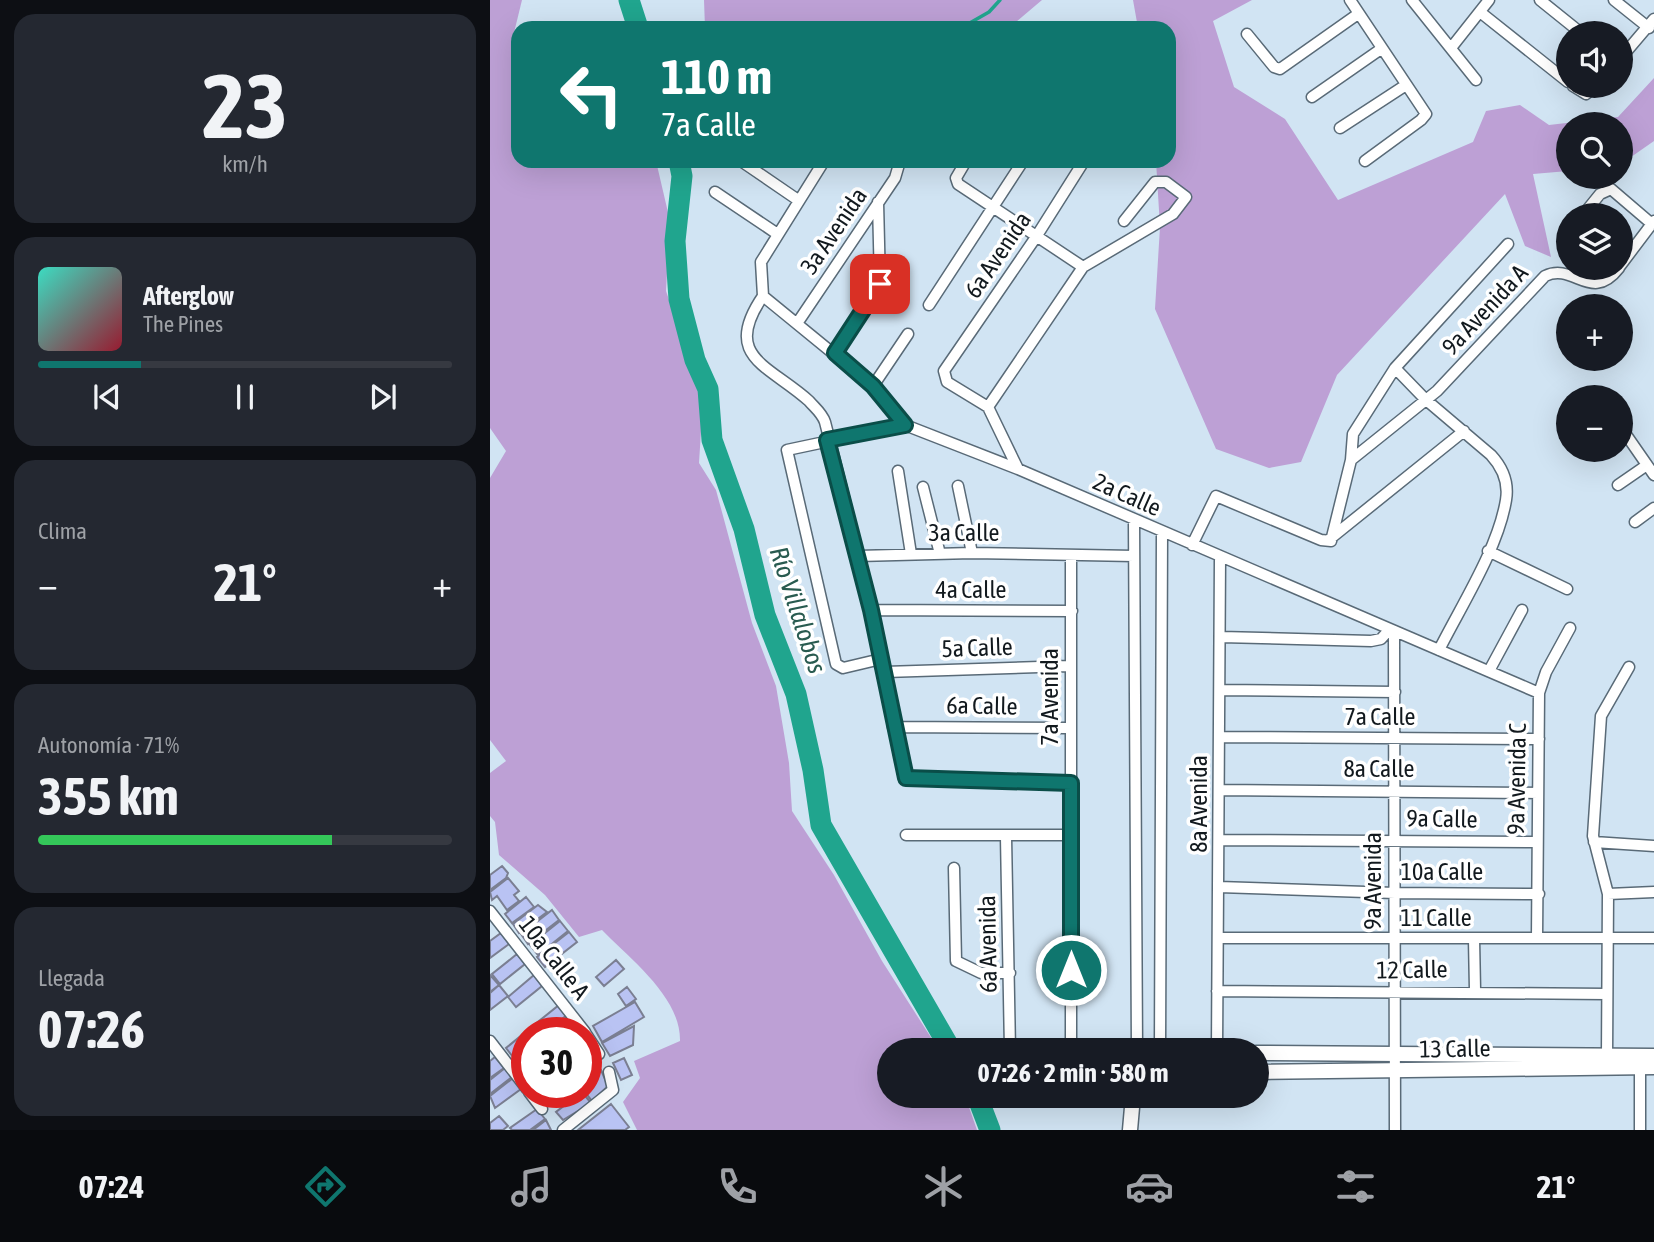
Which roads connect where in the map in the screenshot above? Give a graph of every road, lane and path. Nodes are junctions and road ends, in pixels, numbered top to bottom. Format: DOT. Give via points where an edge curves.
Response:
graph roads {
  1 [pos="1350,0"];
  2 [pos="1489,0"];
  3 [pos="1539,0"];
  4 [pos="1614,0"];
  5 [pos="1416,2"];
  6 [pos="1480,12"];
  7 [pos="1358,14"];
  8 [pos="1566,21"];
  9 [pos="1652,24"];
  10 [pos="1247,34"];
  11 [pos="1633,45"];
  12 [pos="1451,48"];
  13 [pos="1381,49"];
  14 [pos="1556,72"];
  15 [pos="1476,80"];
  16 [pos="1406,85"];
  17 [pos="1312,97"];
  18 [pos="1340,128"];
  19 [pos="1365,161"];
  20 [pos="751,168"];
  21 [pos="819,168"];
  22 [pos="898,168"];
  23 [pos="961,168"];
  24 [pos="1019,168"];
  25 [pos="1080,168"];
  26 [pos="715,191"];
  27 [pos="798,200"];
  28 [pos="878,202"];
  29 [pos="1593,203"];
  30 [pos="1629,203"];
  31 [pos="1633,206"];
  32 [pos="993,208"];
  33 [pos="1124,221"];
  34 [pos="1653,222"];
  35 [pos="776,233"];
  36 [pos="1036,237"];
  37 [pos="1633,243"];
  38 [pos="1508,244"];
  39 [pos="1083,267"];
  40 [pos="1556,274"];
  41 [pos="1582,280"];
  42 [pos="1607,280"];
  43 [pos="763,296"];
  44 [pos="929,305"];
  45 [pos="798,322"];
  46 [pos="908,334"];
  47 [pos="835,353"];
  48 [pos="1395,368"];
  49 [pos="873,386"];
  50 [pos="1425,399"];
  51 [pos="988,407"];
  52 [pos="905,425"];
  53 [pos="1464,432"];
  54 [pos="827,440"];
  55 [pos="1633,446"];
  56 [pos="1351,460"];
  57 [pos="1647,464"];
  58 [pos="1018,469"];
  59 [pos="898,471"];
  60 [pos="1654,475"];
  61 [pos="1618,485"];
  62 [pos="958,486"];
  63 [pos="923,487"];
  64 [pos="1654,508"];
  65 [pos="1134,521"];
  66 [pos="1635,522"];
  67 [pos="1162,533"];
  68 [pos="1331,538"];
  69 [pos="1192,545"];
  70 [pos="1488,551"];
  71 [pos="972,553"];
  72 [pos="911,554"];
  73 [pos="940,554"];
  74 [pos="1071,555"];
  75 [pos="858,556"];
  76 [pos="1134,556"];
  77 [pos="1220,558"];
  78 [pos="1567,589"];
  79 [pos="871,610"];
  80 [pos="1522,610"];
  81 [pos="1072,611"];
  82 [pos="1570,628"];
  83 [pos="1391,631"];
  84 [pos="1221,637"];
  85 [pos="1439,650"];
  86 [pos="881,659"];
  87 [pos="1070,666"];
  88 [pos="1629,667"];
  89 [pos="1489,671"];
  90 [pos="885,672"];
  91 [pos="1220,690"];
  92 [pos="1395,692"];
  93 [pos="1539,693"];
  94 [pos="893,727"];
  95 [pos="1070,728"];
  96 [pos="1220,737"];
  97 [pos="1395,738"];
  98 [pos="1539,739"];
  99 [pos="1071,783"];
  100 [pos="1395,789"];
  101 [pos="1220,790"];
  102 [pos="1538,793"];
  103 [pos="906,835"];
  104 [pos="1072,835"];
  105 [pos="1006,837"];
  106 [pos="1395,839"];
  107 [pos="1220,840"];
  108 [pos="1538,842"];
  109 [pos="1594,842"];
  110 [pos="1654,846"];
  111 [pos="954,868"];
  112 [pos="1219,887"];
  113 [pos="1654,891"];
  114 [pos="1395,893"];
  115 [pos="1539,894"];
  116 [pos="1608,894"];
  117 [pos="490,911"];
  118 [pos="1609,937"];
  119 [pos="1218,938"];
  120 [pos="1394,938"];
  121 [pos="1537,938"];
  122 [pos="1654,938"];
  123 [pos="1474,939"];
  124 [pos="1010,973"];
  125 [pos="1475,990"];
  126 [pos="1217,991"];
  127 [pos="1394,992"];
  128 [pos="1607,993"];
  129 [pos="573,1017"];
  130 [pos="1010,1038"];
  131 [pos="1071,1038"];
  132 [pos="1137,1038"];
  133 [pos="1160,1038"];
  134 [pos="1217,1038"];
  135 [pos="490,1041"];
  136 [pos="1269,1053"];
  137 [pos="1394,1054"];
  138 [pos="1607,1056"];
  139 [pos="1647,1062"];
  140 [pos="511,1068"];
  141 [pos="609,1072"];
  142 [pos="1269,1072"];
  143 [pos="1395,1073"];
  144 [pos="1132,1108"];
  145 [pos="563,1130"];
  146 [pos="1130,1130"];
  147 [pos="1395,1130"];
  148 [pos="1640,1130"];
  1 -- 7 [label="street"];
  2 -- 6 [label="street"];
  3 -- 8 [label="street"];
  4 -- 9 [label="street"];
  5 -- 12 [label="street"];
  6 -- 12 [label="street"];
  6 -- 14 [label="street"];
  7 -- 10 [label="street" via="1280,69"];
  7 -- 13 [label="street"];
  9 -- 11 [label="street"];
  12 -- 15 [label="street"];
  13 -- 16 [label="street"];
  13 -- 17 [label="street"];
  16 -- 18 [label="street"];
  16 -- 19 [label="street" via="1425,111 1424,117"];
  20 -- 27 [label="street"];
  21 -- 27 [label="street"];
  22 -- 28 [label="street, 3a Avenida"];
  23 -- 32 [label="street" via="958,184"];
  24 -- 32 [label="street"];
  25 -- 36 [label="street, 6a Avenida"];
  26 -- 35 [label="street"];
  27 -- 35 [label="street"];
  28 -- 45 [label="street, 3a Avenida"];
  28 -- 47 [label="street" via="880,284"];
  29 -- 30 [label="street" via="1611,189"];
  31 -- 34 [label="street"];
  32 -- 36 [label="street"];
  32 -- 44 [label="street"];
  33 -- 39 [label="street" via="1155,182 1162,181 1186,197 1173,214"];
  34 -- 37 [label="street, 9a Avenida A"];
  35 -- 43 [label="street" via="761,262"];
  36 -- 39 [label="street"];
  36 -- 51 [label="street, 6a Avenida" via="944,371 947,382"];
  38 -- 48 [label="street"];
  39 -- 51 [label="street"];
  40 -- 50 [label="street, 9a Avenida A" via="1545,276"];
  41 -- 42 [label="street, 9a Avenida A" via="1595,284"];
  43 -- 45 [label="street, 2a Calle"];
  43 -- 54 [label="street" via="747,326 753,359 817,409"];
  45 -- 47 [label="street, 2a Calle"];
  46 -- 49 [label="street"];
  47 -- 49 [label="street, 2a Calle"];
  48 -- 50 [label="street"];
  48 -- 56 [label="street" via="1353,434"];
  49 -- 52 [label="street, 2a Calle"];
  50 -- 53 [label="street"];
  50 -- 56 [label="street"];
  51 -- 58 [label="street"];
  52 -- 54 [label="street"];
  52 -- 58 [label="street, 2a Calle"];
  53 -- 68 [label="street"];
  53 -- 70 [label="street" via="1501,466 1506,481 1507,499"];
  54 -- 75 [label="street"];
  54 -- 86 [label="street" via="787,450 836,664 843,668"];
  55 -- 57 [label="street"];
  56 -- 68 [label="street"];
  57 -- 60 [label="street"];
  57 -- 61 [label="street"];
  58 -- 65 [label="street, 2a Calle"];
  59 -- 72 [label="street"];
  62 -- 71 [label="street"];
  63 -- 73 [label="street"];
  64 -- 66 [label="street"];
  65 -- 67 [label="street, 2a Calle"];
  65 -- 76 [label="street"];
  67 -- 69 [label="street, 2a Calle"];
  67 -- 133 [label="street"];
  68 -- 69 [label="street" via="1321,540 1216,496"];
  69 -- 77 [label="street, 2a Calle"];
  70 -- 78 [label="street"];
  70 -- 85 [label="street"];
  71 -- 73 [label="street, 3a Calle"];
  71 -- 74 [label="street, 3a Calle"];
  72 -- 73 [label="street, 3a Calle"];
  72 -- 75 [label="street, 3a Calle"];
  74 -- 76 [label="street, 3a Calle"];
  74 -- 81 [label="street, 7a Avenida"];
  75 -- 79 [label="street"];
  76 -- 132 [label="street"];
  77 -- 83 [label="street, 2a Calle"];
  77 -- 84 [label="street, 8a Avenida"];
  79 -- 81 [label="street, 4a Calle"];
  79 -- 86 [label="street"];
  80 -- 89 [label="street"];
  81 -- 87 [label="street, 7a Avenida"];
  82 -- 93 [label="street, 9a Avenida C"];
  83 -- 84 [label="street" via="1371,641"];
  83 -- 85 [label="street, 2a Calle"];
  83 -- 92 [label="street, 9a Avenida"];
  84 -- 91 [label="street, 8a Avenida"];
  85 -- 89 [label="street, 2a Calle"];
  86 -- 90 [label="street"];
  87 -- 90 [label="street, 5a Calle"];
  87 -- 95 [label="street, 7a Avenida"];
  88 -- 109 [label="street" via="1601,716"];
  89 -- 93 [label="street, 2a Calle"];
  90 -- 94 [label="street"];
  91 -- 92 [label="street"];
  91 -- 96 [label="street, 8a Avenida"];
  92 -- 97 [label="street, 9a Avenida"];
  93 -- 98 [label="street, 9a Avenida C"];
  94 -- 95 [label="street, 6a Calle"];
  94 -- 99 [label="street" via="909,780"];
  95 -- 99 [label="street, 7a Avenida"];
  96 -- 97 [label="street, 7a Calle"];
  96 -- 101 [label="street, 8a Avenida"];
  97 -- 98 [label="street, 7a Calle"];
  97 -- 100 [label="street, 9a Avenida"];
  98 -- 102 [label="street, 9a Avenida C"];
  99 -- 104 [label="street, 7a Avenida"];
  100 -- 101 [label="street, 8a Calle"];
  100 -- 102 [label="street, 8a Calle"];
  100 -- 106 [label="street, 9a Avenida"];
  101 -- 107 [label="street, 8a Avenida"];
  102 -- 108 [label="street, 9a Avenida C"];
  103 -- 105 [label="street"];
  104 -- 105 [label="street"];
  104 -- 131 [label="street, 7a Avenida"];
  105 -- 124 [label="street, 6a Avenida"];
  106 -- 107 [label="street, 9a Calle"];
  106 -- 108 [label="street, 9a Calle"];
  106 -- 114 [label="street, 9a Avenida"];
  107 -- 112 [label="street, 8a Avenida"];
  108 -- 115 [label="street, 9a Avenida C"];
  109 -- 110 [label="street"];
  109 -- 116 [label="street"];
  111 -- 124 [label="street" via="956,961 981,973"];
  112 -- 114 [label="street, 10a Calle"];
  112 -- 119 [label="street, 8a Avenida"];
  113 -- 116 [label="street"];
  114 -- 115 [label="street, 10a Calle"];
  114 -- 120 [label="street, 9a Avenida"];
  115 -- 121 [label="street, 9a Avenida C"];
  116 -- 118 [label="street"];
  117 -- 129 [label="street, 10a Calle A"];
  118 -- 121 [label="street, 11 Calle"];
  118 -- 122 [label="street, 11 Calle"];
  118 -- 128 [label="street"];
  119 -- 120 [label="street, 11 Calle"];
  119 -- 126 [label="street, 8a Avenida"];
  120 -- 123 [label="street, 11 Calle"];
  120 -- 127 [label="street, 9a Avenida"];
  121 -- 123 [label="street, 11 Calle"];
  123 -- 125 [label="street"];
  124 -- 130 [label="street, 6a Avenida"];
  125 -- 127 [label="street, 12 Calle"];
  125 -- 128 [label="street, 12 Calle"];
  126 -- 127 [label="street, 12 Calle"];
  126 -- 134 [label="street, 8a Avenida"];
  127 -- 137 [label="street, 9a Avenida"];
  128 -- 138 [label="street"];
  135 -- 140 [label="street"];
  136 -- 137 [label="main road, 13 Calle"];
  137 -- 138 [label="main road, 13 Calle"];
  137 -- 143 [label="street, 9a Avenida"];
  138 -- 139 [label="main road, 13 Calle"];
  139 -- 143 [label="main road, 13 Calle"];
  139 -- 148 [label="street"];
  141 -- 145 [label="street" via="613,1090"];
  142 -- 143 [label="main road, 13 Calle"];
  143 -- 147 [label="street, 9a Avenida"];
  144 -- 146 [label="main road"];
}
